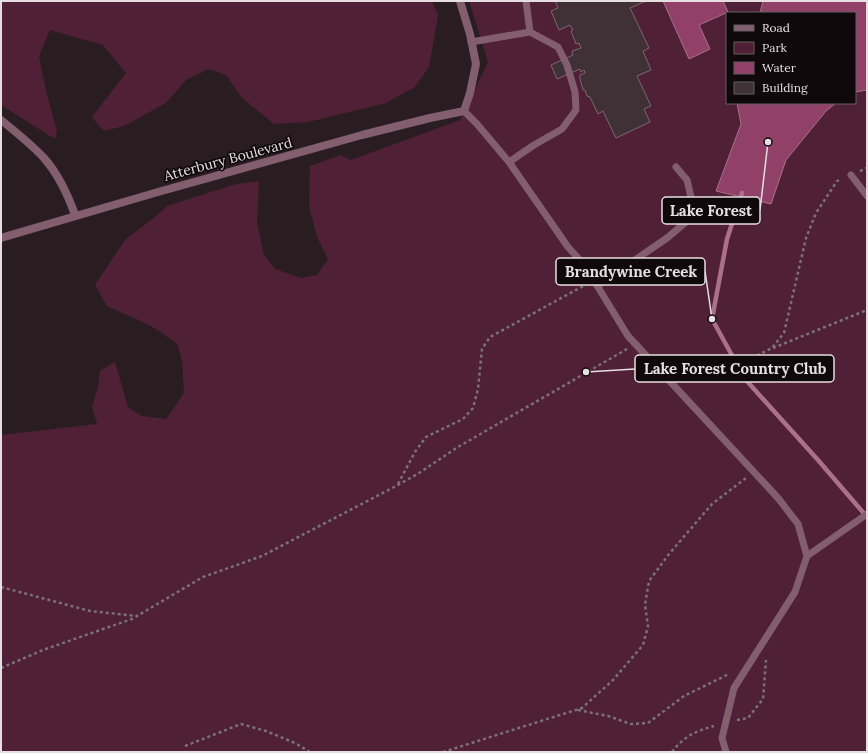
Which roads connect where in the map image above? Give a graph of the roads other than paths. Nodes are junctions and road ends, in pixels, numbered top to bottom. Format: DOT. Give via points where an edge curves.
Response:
graph roads {
  1 [pos="460,1"];
  2 [pos="526,1"];
  3 [pos="530,32"];
  4 [pos="471,42"];
  5 [pos="464,111"];
  6 [pos="1,120"];
  7 [pos="510,162"];
  8 [pos="676,167"];
  9 [pos="851,175"];
  10 [pos="867,196"];
  11 [pos="75,215"];
  12 [pos="1,238"];
  13 [pos="596,283"];
  14 [pos="867,514"];
  15 [pos="807,556"];
  16 [pos="726,752"];
  1 -- 4 [label="street"];
  2 -- 3 [label="lane"];
  3 -- 4 [label="lane"];
  3 -- 7 [label="lane" via="558,46 575,92 576,110 562,129"];
  4 -- 5 [label="street" via="476,64"];
  5 -- 7 [label="lane"];
  5 -- 11 [label="street, Atterbury Boulevard" via="388,128"];
  6 -- 11 [label="street" via="45,159 56,174"];
  7 -- 13 [label="lane"];
  8 -- 13 [label="lane" via="687,180 693,206 686,222 668,238"];
  9 -- 10 [label="lane"];
  11 -- 12 [label="street, Atterbury Boulevard"];
  13 -- 15 [label="lane" via="628,336 778,498 798,524"];
  14 -- 15 [label="lane"];
  15 -- 16 [label="lane" via="795,592 734,688 722,738"];
}
